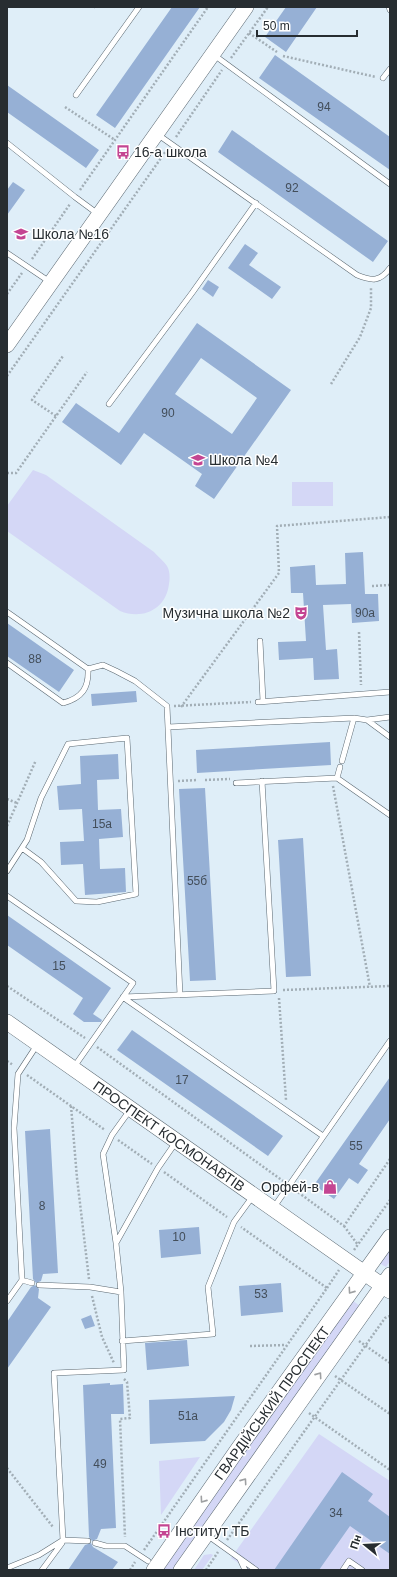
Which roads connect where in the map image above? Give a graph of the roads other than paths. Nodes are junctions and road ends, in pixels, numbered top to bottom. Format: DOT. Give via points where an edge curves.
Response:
graph roads {
  1 [pos="139,7"];
  2 [pos="246,7"];
  3 [pos="389,7"];
  4 [pos="390,10"];
  5 [pos="213,54"];
  6 [pos="390,69"];
  7 [pos="383,78"];
  8 [pos="76,95"];
  9 [pos="156,133"];
  10 [pos="7,143"];
  11 [pos="390,184"];
  12 [pos="256,203"];
  13 [pos="99,214"];
  14 [pos="7,253"];
  15 [pos="390,268"];
  16 [pos="51,283"];
  17 [pos="7,345"];
  18 [pos="109,404"];
  19 [pos="7,612"];
  20 [pos="260,641"];
  21 [pos="7,663"];
  22 [pos="88,669"];
  23 [pos="390,692"];
  24 [pos="390,717"];
  25 [pos="354,718"];
  26 [pos="366,720"];
  27 [pos="168,727"];
  28 [pos="390,737"];
  29 [pos="342,761"];
  30 [pos="340,767"];
  31 [pos="334,778"];
  32 [pos="262,781"];
  33 [pos="236,783"];
  34 [pos="390,815"];
  35 [pos="22,848"];
  36 [pos="7,871"];
  37 [pos="7,896"];
  38 [pos="180,995"];
  39 [pos="123,997"];
  40 [pos="7,1022"];
  41 [pos="390,1041"];
  42 [pos="38,1044"];
  43 [pos="73,1069"];
  44 [pos="130,1109"];
  45 [pos="323,1136"];
  46 [pos="176,1141"];
  47 [pos="253,1195"];
  48 [pos="272,1209"];
  49 [pos="390,1236"];
  50 [pos="116,1243"];
  51 [pos="364,1273"];
  52 [pos="22,1280"];
  53 [pos="32,1283"];
  54 [pos="387,1284"];
  55 [pos="39,1285"];
  56 [pos="120,1292"];
  57 [pos="7,1301"];
  58 [pos="122,1341"];
  59 [pos="206,1535"];
  60 [pos="63,1540"];
  61 [pos="88,1541"];
  62 [pos="95,1543"];
  63 [pos="239,1558"];
  64 [pos="151,1566"];
  65 [pos="7,1568"];
  66 [pos="42,1570"];
  67 [pos="181,1570"];
  68 [pos="245,1570"];
  69 [pos="256,1570"];
  70 [pos="342,1570"];
  71 [pos="362,1570"];
  1 -- 8 [label="lane"];
  2 -- 5 [label="main road"];
  3 -- 4 [label="lane"];
  5 -- 9 [label="main road"];
  5 -- 11 [label="lane"];
  6 -- 7 [label="lane"];
  9 -- 12 [label="lane"];
  9 -- 13 [label="main road"];
  10 -- 13 [label="lane"];
  12 -- 15 [label="lane" via="357,275 372,280 385,275"];
  12 -- 18 [label="lane"];
  13 -- 16 [label="main road"];
  14 -- 16 [label="lane"];
  16 -- 17 [label="main road"];
  19 -- 22 [label="lane"];
  20 -- 23 [label="lane" via="260,702"];
  21 -- 22 [label="lane" via="63,703 72,701 86,688"];
  22 -- 27 [label="lane" via="102,665 136,681 167,706"];
  24 -- 26 [label="lane"];
  25 -- 26 [label="lane"];
  25 -- 27 [label="lane"];
  25 -- 29 [label="lane"];
  26 -- 28 [label="lane"];
  27 -- 38 [label="lane"];
  30 -- 31 [label="lane"];
  31 -- 32 [label="lane"];
  31 -- 34 [label="lane"];
  32 -- 33 [label="lane"];
  32 -- 38 [label="lane" via="274,991"];
  35 -- 35 [label="lane" via="41,862 76,901 97,902 136,894 127,738 68,744 41,798"];
  35 -- 36 [label="lane"];
  37 -- 39 [label="lane" via="132,983"];
  38 -- 39 [label="lane"];
  39 -- 43 [label="lane"];
  39 -- 45 [label="lane"];
  40 -- 42 [label="main road, ПРОСПЕКТ КОСМОНАВТІВ"];
  41 -- 45 [label="lane"];
  42 -- 43 [label="main road, ПРОСПЕКТ КОСМОНАВТІВ"];
  42 -- 52 [label="lane" via="18,1074 14,1128"];
  43 -- 44 [label="main road, ПРОСПЕКТ КОСМОНАВТІВ"];
  44 -- 46 [label="main road, ПРОСПЕКТ КОСМОНАВТІВ"];
  44 -- 50 [label="lane" via="112,1135 103,1154"];
  45 -- 48 [label="lane"];
  46 -- 47 [label="main road, ПРОСПЕКТ КОСМОНАВТІВ"];
  46 -- 50 [label="lane"];
  47 -- 48 [label="main road, ПРОСПЕКТ КОСМОНАВТІВ"];
  47 -- 58 [label="lane" via="234,1222 208,1287 213,1334"];
  48 -- 51 [label="main road, ПРОСПЕКТ КОСМОНАВТІВ"];
  49 -- 51 [label="main road, ГВАРДІЙСЬКИЙ ПРОСПЕКТ"];
  50 -- 56 [label="lane"];
  51 -- 54 [label="main road, ПРОСПЕКТ КОСМОНАВТІВ"];
  51 -- 64 [label="main road, ГВАРДІЙСЬКИЙ ПРОСПЕКТ, one-way"];
  52 -- 53 [label="lane"];
  52 -- 57 [label="lane"];
  59 -- 54 [label="main road, ГВАРДІЙСЬКИЙ ПРОСПЕКТ, one-way"];
  55 -- 56 [label="lane" via="90,1287"];
  56 -- 58 [label="lane"];
  58 -- 60 [label="lane" via="124,1370 54,1373"];
  59 -- 63 [label="lane"];
  59 -- 67 [label="main road, ГВАРДІЙСЬКИЙ ПРОСПЕКТ"];
  60 -- 61 [label="lane"];
  60 -- 65 [label="lane" via="38,1555"];
  60 -- 66 [label="lane"];
  62 -- 64 [label="lane" via="125,1546"];
  63 -- 68 [label="lane"];
  63 -- 69 [label="lane"];
  70 -- 71 [label="lane" via="349,1561"];
}
